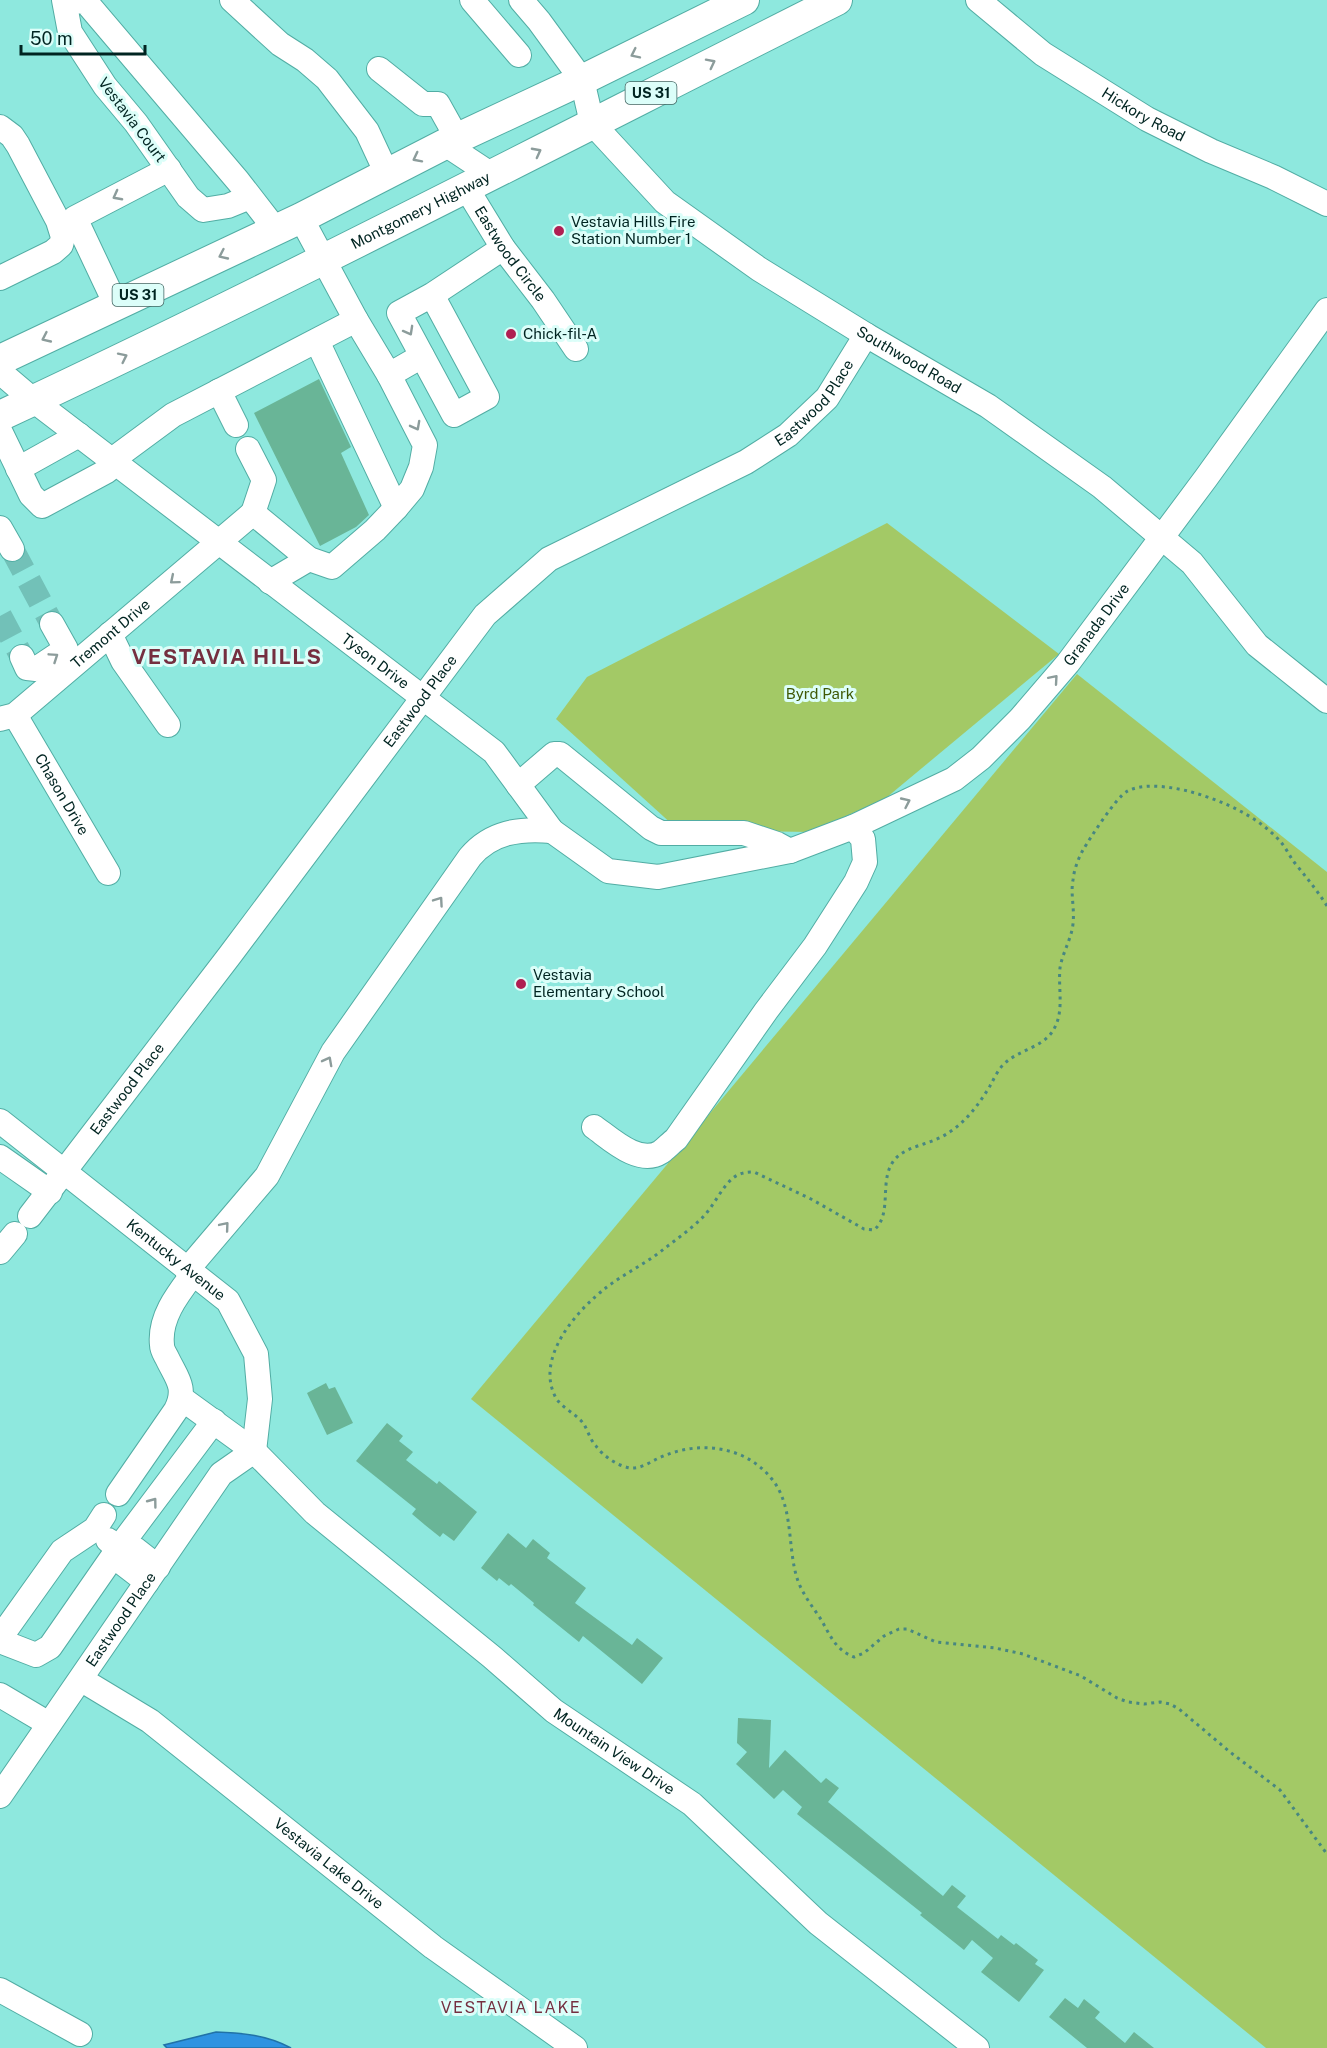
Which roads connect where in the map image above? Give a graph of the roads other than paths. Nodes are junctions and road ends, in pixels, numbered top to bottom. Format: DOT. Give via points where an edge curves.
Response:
graph roads {
  1 [pos="64,0"];
  2 [pos="232,0"];
  3 [pos="471,0"];
  4 [pos="521,0"];
  5 [pos="744,0"];
  6 [pos="837,0"];
  7 [pos="978,0"];
  8 [pos="519,55"];
  9 [pos="379,69"];
  10 [pos="582,80"];
  11 [pos="592,123"];
  12 [pos="0,127"];
  13 [pos="451,141"];
  14 [pos="169,169"];
  15 [pos="387,174"];
  16 [pos="479,182"];
  17 [pos="250,197"];
  18 [pos="1327,204"];
  19 [pos="288,224"];
  20 [pos="355,243"];
  21 [pos="503,248"];
  22 [pos="323,259"];
  23 [pos="0,278"];
  24 [pos="432,295"];
  25 [pos="116,305"];
  26 [pos="1327,310"];
  27 [pos="353,314"];
  28 [pos="866,336"];
  29 [pos="317,341"];
  30 [pos="576,348"];
  31 [pos="422,356"];
  32 [pos="0,360"];
  33 [pos="0,372"];
  34 [pos="389,375"];
  35 [pos="219,391"];
  36 [pos="33,400"];
  37 [pos="0,416"];
  38 [pos="236,425"];
  39 [pos="0,431"];
  40 [pos="79,435"];
  41 [pos="248,448"];
  42 [pos="112,460"];
  43 [pos="18,469"];
  44 [pos="396,508"];
  45 [pos="253,513"];
  46 [pos="0,528"];
  47 [pos="1160,537"];
  48 [pos="219,542"];
  49 [pos="12,549"];
  50 [pos="309,559"];
  51 [pos="270,582"];
  52 [pos="52,624"];
  53 [pos="110,634"];
  54 [pos="22,657"];
  55 [pos="423,699"];
  56 [pos="1327,701"];
  57 [pos="7,717"];
  58 [pos="168,725"];
  59 [pos="518,785"];
  60 [pos="853,827"];
  61 [pos="552,831"];
  62 [pos="790,851"];
  63 [pos="108,873"];
  64 [pos="594,1127"];
  65 [pos="9,1128"];
  66 [pos="0,1157"];
  67 [pos="65,1172"];
  68 [pos="50,1192"];
  69 [pos="15,1234"];
  70 [pos="190,1272"];
  71 [pos="182,1398"];
  72 [pos="214,1421"];
  73 [pos="254,1451"];
  74 [pos="118,1494"];
  75 [pos="118,1549"];
  76 [pos="152,1574"];
  77 [pos="0,1640"];
  78 [pos="82,1680"];
  79 [pos="0,1695"];
  80 [pos="49,1724"];
  81 [pos="0,1796"];
  82 [pos="0,1989"];
  83 [pos="80,2034"];
  84 [pos="575,2048"];
  85 [pos="977,2048"];
  1 -- 14 [label="street, Vestavia Court" via="70,33"];
  1 -- 17 [label="street, Vestavia Court" via="86,2"];
  2 -- 15 [label="street" via="280,44 327,79 368,131"];
  3 -- 8 [label="street"];
  4 -- 10 [label="street"];
  5 -- 10 [label="main road, US 31, one-way"];
  11 -- 6 [label="main road, Montgomery Highway / US 31, one-way"];
  7 -- 18 [label="street, Hickory Road" via="1043,54 1147,119"];
  9 -- 13 [label="street" via="423,104 438,104"];
  10 -- 11 [label="street"];
  10 -- 13 [label="main road, US 31"];
  16 -- 11 [label="main road, Montgomery Highway / US 31, one-way"];
  11 -- 28 [label="street, Southwood Road" via="665,201 759,269"];
  12 -- 23 [label="street" via="18,145 63,237 53,252"];
  13 -- 15 [label="main road, US 31, one-way"];
  13 -- 16 [label="street"];
  14 -- 17 [label="street, Vestavia Court" via="188,197 203,210"];
  14 -- 25 [label="street, one-way" via="75,218"];
  15 -- 19 [label="main road, US 31"];
  16 -- 20 [label="main road, Montgomery Highway / US 31"];
  16 -- 21 [label="street, Eastwood Circle"];
  17 -- 19 [label="street, Vestavia Court"];
  19 -- 22 [label="street, Vestavia Court"];
  19 -- 25 [label="main road, US 31, one-way"];
  20 -- 22 [label="main road, Montgomery Highway / US 31"];
  20 -- 27 [label="street" via="347,271"];
  21 -- 24 [label="street"];
  21 -- 30 [label="street, Eastwood Circle"];
  22 -- 27 [label="street, Vestavia Court"];
  36 -- 22 [label="main road, Montgomery Highway / US 31, one-way"];
  24 -- 31 [label="street, one-way" via="399,313"];
  24 -- 31 [label="street" via="488,397 454,415"];
  25 -- 32 [label="main road, US 31, one-way"];
  26 -- 47 [label="street, Granada Drive"];
  27 -- 29 [label="street"];
  27 -- 34 [label="street, Vestavia Court"];
  28 -- 47 [label="street, Southwood Road" via="988,406 1102,487"];
  28 -- 55 [label="street, Eastwood Place" via="827,398 788,435 746,462 549,559 484,615"];
  29 -- 35 [label="street"];
  29 -- 44 [label="street"];
  31 -- 34 [label="street"];
  33 -- 36 [label="street, Tyson Drive"];
  34 -- 44 [label="street, Vestavia Court, one-way" via="425,445 412,489"];
  35 -- 38 [label="street"];
  35 -- 42 [label="street" via="173,415"];
  36 -- 37 [label="main road, Montgomery Highway / US 31"];
  36 -- 40 [label="street, Tyson Drive"];
  39 -- 43 [label="street"];
  40 -- 42 [label="street, Tyson Drive"];
  40 -- 43 [label="street"];
  41 -- 45 [label="street" via="264,480"];
  42 -- 43 [label="street" via="107,471 42,506 31,495"];
  42 -- 48 [label="street, Tyson Drive"];
  44 -- 50 [label="street, Vestavia Court" via="332,567"];
  45 -- 48 [label="street, Tremont Drive"];
  45 -- 50 [label="street"];
  46 -- 49 [label="street"];
  47 -- 56 [label="street, Southwood Road" via="1192,563 1257,645"];
  60 -- 47 [label="street, Granada Drive, one-way" via="954,779 981,758 1068,663"];
  48 -- 51 [label="street, Tyson Drive"];
  48 -- 53 [label="street, Tremont Drive, one-way"];
  50 -- 51 [label="street"];
  51 -- 55 [label="street, Tyson Drive"];
  54 -- 52 [label="street, one-way" via="27,668 36,669 66,649"];
  53 -- 57 [label="street, Tremont Drive"];
  53 -- 58 [label="street" via="123,661"];
  55 -- 59 [label="street, Tyson Drive" via="494,752"];
  55 -- 67 [label="street, Eastwood Place"];
  57 -- 63 [label="street, Chason Drive"];
  59 -- 61 [label="street, Tyson Drive"];
  59 -- 62 [label="street" via="554,754 560,754 661,833 744,833"];
  60 -- 62 [label="street, Granada Drive"];
  60 -- 64 [label="street" via="863,839 865,862 856,882 815,946 676,1139 659,1153 641,1156"];
  61 -- 62 [label="street, Tyson Drive" via="608,871 658,877"];
  70 -- 61 [label="street, one-way" via="267,1176 333,1052 470,857 499,836 523,830"];
  65 -- 66 [label="street"];
  65 -- 67 [label="street, Kentucky Avenue"];
  66 -- 68 [label="street"];
  67 -- 68 [label="street, Eastwood Place"];
  67 -- 70 [label="street, Kentucky Avenue"];
  68 -- 69 [label="street, Eastwood Place"];
  70 -- 71 [label="street" via="163,1326 162,1347 181,1387"];
  70 -- 73 [label="street, Kentucky Avenue" via="228,1301 256,1354 260,1399"];
  71 -- 72 [label="street, Mountain View Drive"];
  71 -- 74 [label="street"];
  72 -- 73 [label="street, Mountain View Drive"];
  75 -- 72 [label="street, one-way"];
  73 -- 76 [label="street, Eastwood Place" via="221,1474"];
  73 -- 85 [label="street, Mountain View Drive" via="315,1513 554,1711 692,1804 818,1923"];
  75 -- 76 [label="street" via="122,1562"];
  75 -- 77 [label="street" via="50,1647 36,1655"];
  75 -- 77 [label="street" via="99,1522 62,1551"];
  76 -- 78 [label="street, Eastwood Place"];
  78 -- 80 [label="street, Eastwood Place"];
  78 -- 84 [label="street, Vestavia Lake Drive" via="150,1721 433,1947"];
  79 -- 80 [label="street"];
  80 -- 81 [label="street, Eastwood Place"];
  82 -- 83 [label="street"];
}
